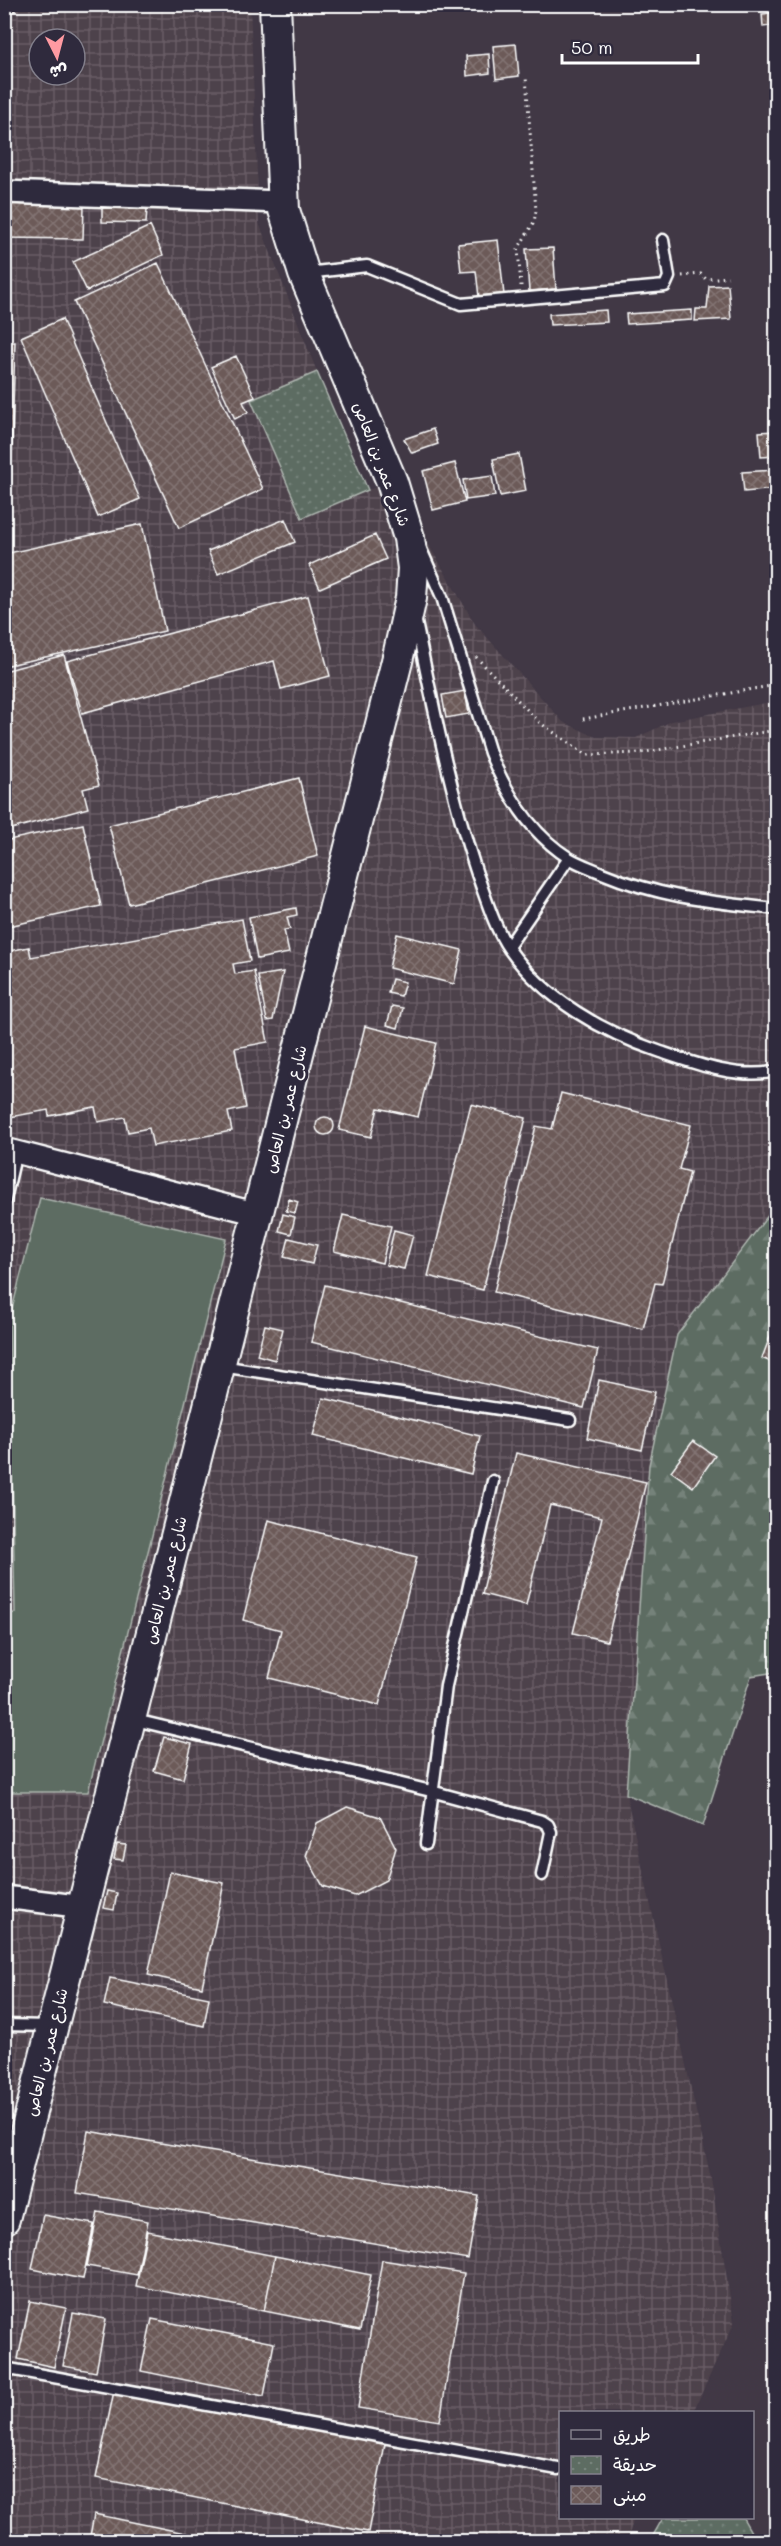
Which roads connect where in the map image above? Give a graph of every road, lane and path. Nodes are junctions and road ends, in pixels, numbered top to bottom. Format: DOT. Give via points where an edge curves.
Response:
graph roads {
  1 [pos="274,4"];
  2 [pos="526,77"];
  3 [pos="4,192"];
  4 [pos="282,202"];
  5 [pos="663,240"];
  6 [pos="304,274"];
  7 [pos="669,277"];
  8 [pos="728,277"];
  9 [pos="522,299"];
  10 [pos="405,524"];
  11 [pos="411,598"];
  12 [pos="454,634"];
  13 [pos="777,685"];
  14 [pos="582,718"];
  15 [pos="777,730"];
  16 [pos="569,858"];
  17 [pos="777,909"];
  18 [pos="508,947"];
  19 [pos="777,1071"];
  20 [pos="10,1150"];
  21 [pos="4,1204"];
  22 [pos="258,1214"];
  23 [pos="218,1366"];
  24 [pos="570,1420"];
  25 [pos="493,1481"];
  26 [pos="130,1719"];
  27 [pos="431,1791"];
  28 [pos="426,1844"];
  29 [pos="542,1875"];
  30 [pos="4,1897"];
  31 [pos="84,1907"];
  32 [pos="4,2025"];
  33 [pos="52,2026"];
  34 [pos="4,2219"];
  35 [pos="4,2368"];
  36 [pos="558,2469"];
  1 -- 4 [label="street, شارع عمر بن العاص"];
  2 -- 9 [label="path" via="536,211 518,249"];
  3 -- 4 [label="street"];
  4 -- 6 [label="street, شارع عمر بن العاص"];
  5 -- 7 [label="lane"];
  6 -- 9 [label="lane" via="367,266 461,304"];
  6 -- 10 [label="street, شارع عمر بن العاص" via="392,482"];
  7 -- 8 [label="path"];
  7 -- 9 [label="lane" via="665,286"];
  10 -- 11 [label="street, شارع عمر بن العاص" via="412,553"];
  10 -- 12 [label="lane" via="435,578"];
  11 -- 18 [label="lane" via="460,817 486,901"];
  11 -- 22 [label="street, شارع عمر بن العاص"];
  12 -- 15 [label="path" via="540,723 587,755 640,753"];
  12 -- 16 [label="lane" via="499,776 527,819"];
  13 -- 14 [label="path"];
  16 -- 17 [label="lane" via="664,894"];
  16 -- 18 [label="lane"];
  18 -- 19 [label="lane" via="544,987 623,1037 711,1067 753,1073"];
  20 -- 21 [label="lane"];
  20 -- 22 [label="street"];
  22 -- 23 [label="street, شارع عمر بن العاص"];
  23 -- 24 [label="lane"];
  23 -- 26 [label="street, شارع عمر بن العاص"];
  25 -- 27 [label="lane" via="446,1686"];
  26 -- 27 [label="lane"];
  26 -- 31 [label="street, شارع عمر بن العاص"];
  27 -- 28 [label="lane"];
  27 -- 29 [label="lane" via="548,1825 551,1832"];
  30 -- 31 [label="street"];
  31 -- 33 [label="street, شارع عمر بن العاص"];
  32 -- 33 [label="lane"];
  33 -- 34 [label="street, شارع عمر بن العاص"];
  35 -- 36 [label="lane"];
}
